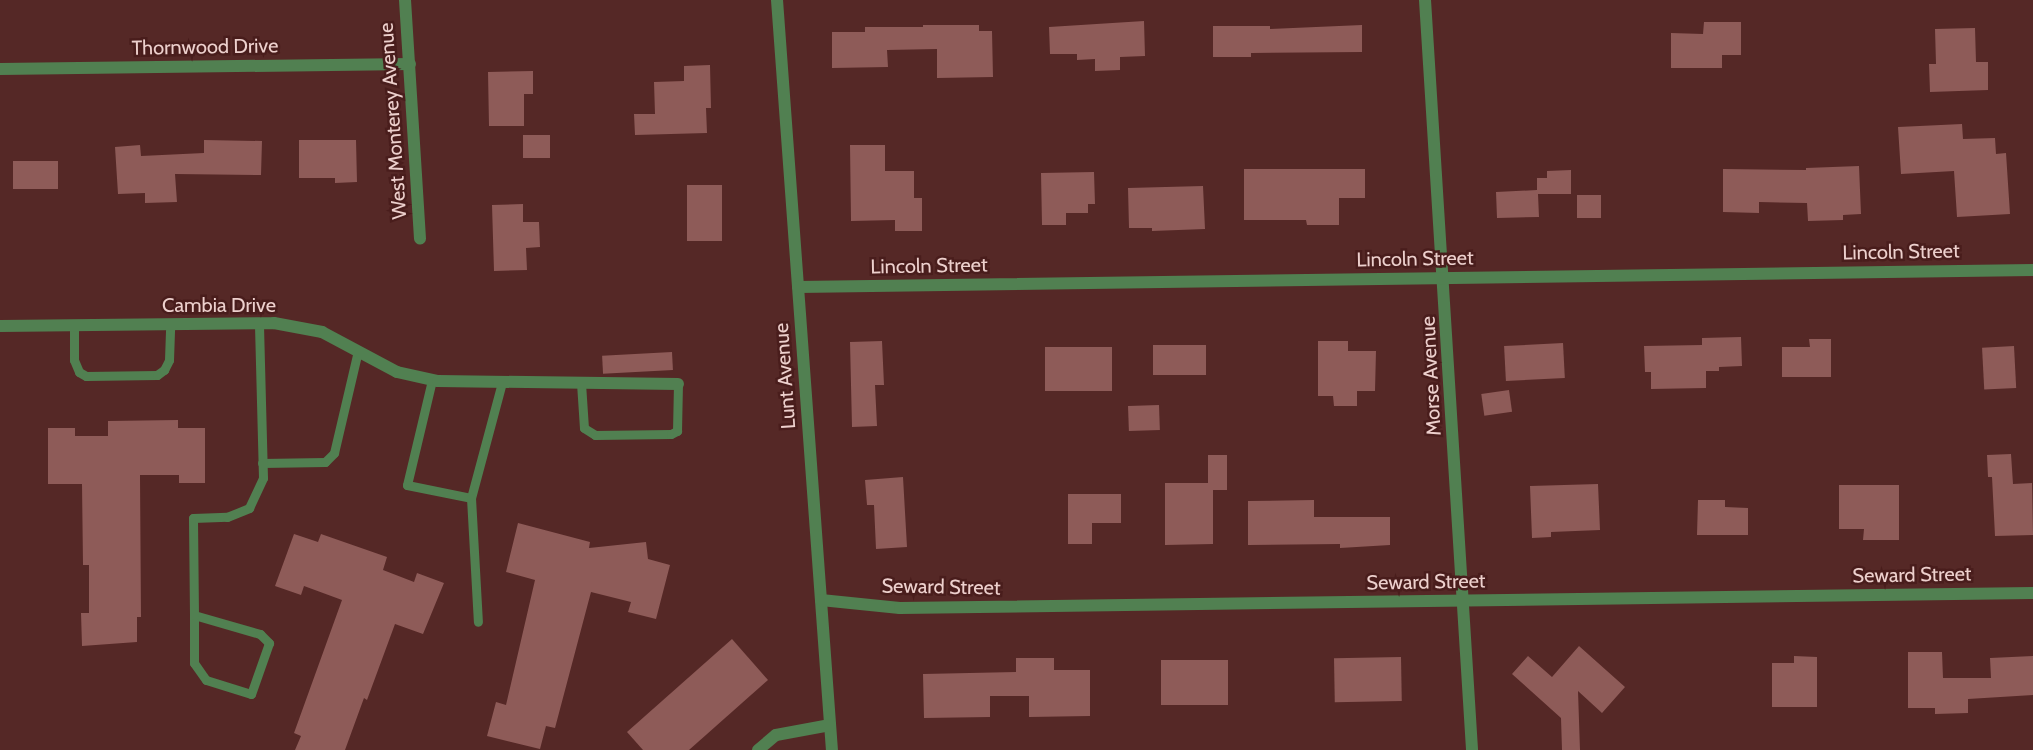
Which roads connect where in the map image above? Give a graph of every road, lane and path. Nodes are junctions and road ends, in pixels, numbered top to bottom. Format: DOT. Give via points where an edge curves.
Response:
graph roads {
  1 [pos="405,0"];
  2 [pos="777,0"];
  3 [pos="1425,0"];
  4 [pos="410,64"];
  5 [pos="0,69"];
  6 [pos="420,239"];
  7 [pos="2033,270"];
  8 [pos="1444,279"];
  9 [pos="798,287"];
  10 [pos="170,324"];
  11 [pos="259,324"];
  12 [pos="74,325"];
  13 [pos="0,326"];
  14 [pos="358,351"];
  15 [pos="432,380"];
  16 [pos="502,382"];
  17 [pos="581,383"];
  18 [pos="678,384"];
  19 [pos="262,464"];
  20 [pos="471,498"];
  21 [pos="2033,593"];
  22 [pos="821,600"];
  23 [pos="1464,602"];
  24 [pos="194,615"];
  25 [pos="478,622"];
  26 [pos="830,724"];
  27 [pos="760,749"];
  28 [pos="832,750"];
  29 [pos="1472,750"];
  1 -- 4 [label="street, West Monterey Avenue"];
  2 -- 9 [label="street, Lunt Avenue"];
  3 -- 8 [label="street, Morse Avenue"];
  4 -- 5 [label="street, Thornwood Drive"];
  4 -- 6 [label="street, West Monterey Avenue"];
  7 -- 8 [label="street, Lincoln Street"];
  8 -- 9 [label="street, Lincoln Street"];
  8 -- 23 [label="street, Morse Avenue"];
  9 -- 22 [label="street, Lunt Avenue"];
  10 -- 11 [label="street, Cambia Drive"];
  10 -- 12 [label="street, Cambia Drive"];
  10 -- 12 [label="lane" via="170,360 157,375 86,376 79,372 74,360"];
  11 -- 14 [label="street, Cambia Drive" via="322,332"];
  11 -- 19 [label="lane"];
  12 -- 13 [label="street, Cambia Drive"];
  14 -- 15 [label="street, Cambia Drive" via="397,372"];
  14 -- 19 [label="lane" via="334,453 324,462"];
  15 -- 16 [label="street, Cambia Drive"];
  15 -- 20 [label="lane" via="407,485"];
  16 -- 17 [label="street, Cambia Drive"];
  16 -- 20 [label="lane"];
  17 -- 18 [label="street, Cambia Drive"];
  17 -- 18 [label="lane" via="584,428 595,435 678,431"];
  19 -- 24 [label="lane" via="263,478 249,508 227,517 193,518"];
  20 -- 25 [label="lane"];
  21 -- 23 [label="street, Seward Street"];
  22 -- 23 [label="street, Seward Street" via="900,608"];
  22 -- 26 [label="street, Lunt Avenue"];
  23 -- 29 [label="street, Morse Avenue"];
  24 -- 24 [label="lane" via="194,663 206,680 251,694 269,643 260,634"];
  26 -- 27 [label="street" via="776,735"];
  26 -- 28 [label="street, Lunt Avenue"];
}
